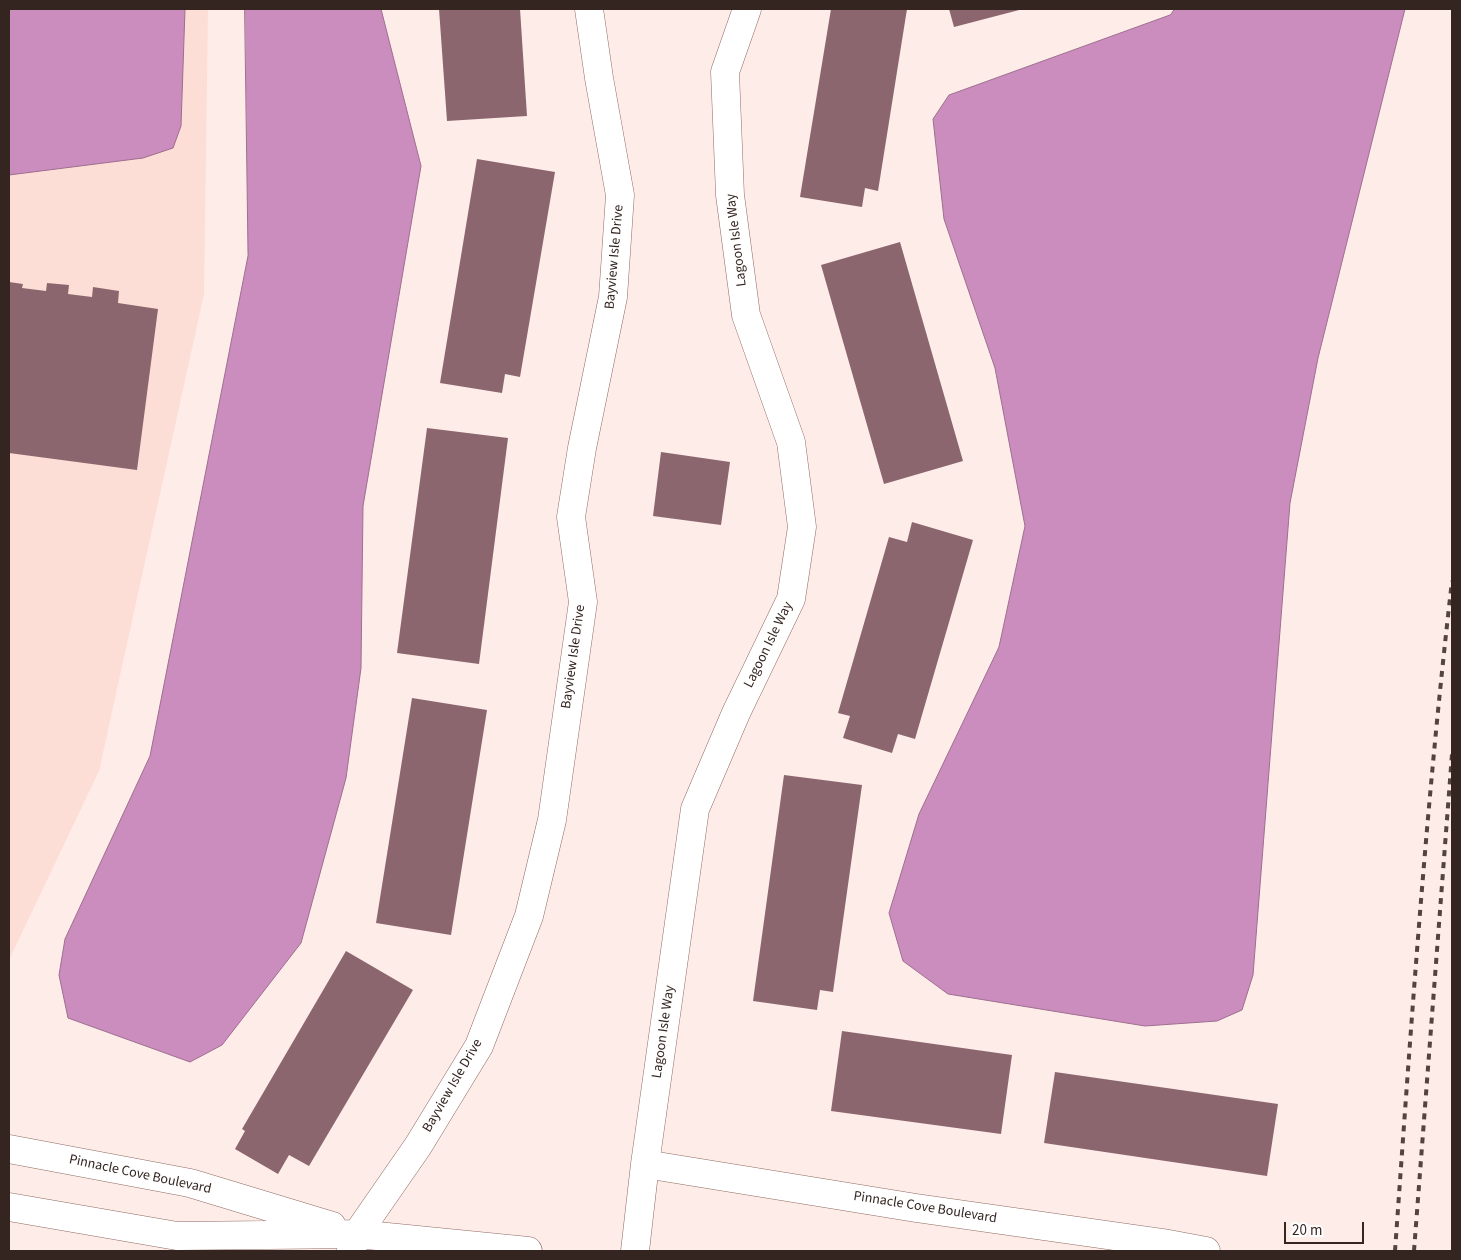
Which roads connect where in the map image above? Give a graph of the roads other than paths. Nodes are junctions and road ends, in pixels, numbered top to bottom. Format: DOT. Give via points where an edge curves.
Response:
graph roads {
  1 [pos="589,9"];
  2 [pos="747,9"];
  3 [pos="9,1149"];
  4 [pos="645,1164"];
  5 [pos="9,1208"];
  6 [pos="354,1242"];
  7 [pos="528,1251"];
  8 [pos="635,1251"];
  9 [pos="1206,1251"];
  1 -- 6 [label="lane, Bayview Isle Drive" via="620,195 613,297 582,448 572,517 583,602 552,820 529,916 478,1046 418,1146"];
  2 -- 4 [label="lane, Lagoon Isle Way" via="725,72 730,196 746,315 791,442 802,527 792,599 736,713 695,809"];
  3 -- 6 [label="lane, Pinnacle Cove Boulevard" via="190,1183"];
  4 -- 8 [label="lane, Lagoon Isle Way"];
  4 -- 9 [label="lane, Pinnacle Cove Boulevard"];
  5 -- 6 [label="lane, Pinnacle Cove Boulevard" via="177,1236"];
  6 -- 7 [label="lane, Pinnacle Cove Boulevard"];
}
